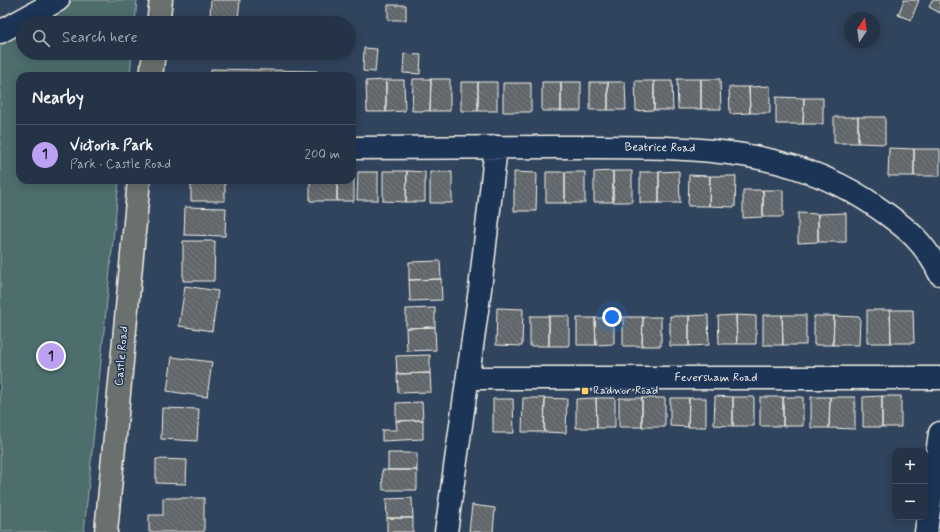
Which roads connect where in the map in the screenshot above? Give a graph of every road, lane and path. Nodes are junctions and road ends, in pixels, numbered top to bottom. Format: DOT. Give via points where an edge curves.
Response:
graph roads {
  1 [pos="58,0"];
  2 [pos="161,0"];
  3 [pos="29,16"];
  4 [pos="159,16"];
  5 [pos="16,23"];
  6 [pos="0,32"];
  7 [pos="153,60"];
  8 [pos="152,72"];
  9 [pos="496,147"];
  10 [pos="356,148"];
  11 [pos="139,184"];
  12 [pos="937,267"];
  13 [pos="468,378"];
  14 [pos="940,378"];
  15 [pos="940,433"];
  16 [pos="106,532"];
  17 [pos="446,532"];
  18 [pos="926,532"];
  1 -- 3 [label="street"];
  2 -- 4 [label="main road"];
  5 -- 6 [label="street"];
  7 -- 8 [label="main road"];
  9 -- 10 [label="street, Beatrice Road"];
  9 -- 12 [label="street, Beatrice Road" via="698,148 772,161 820,175 868,200 908,229"];
  9 -- 13 [label="street"];
  11 -- 16 [label="main road, Castle Road"];
  13 -- 14 [label="street, Feversham Road"];
  13 -- 17 [label="street"];
  15 -- 18 [label="street"];
}
